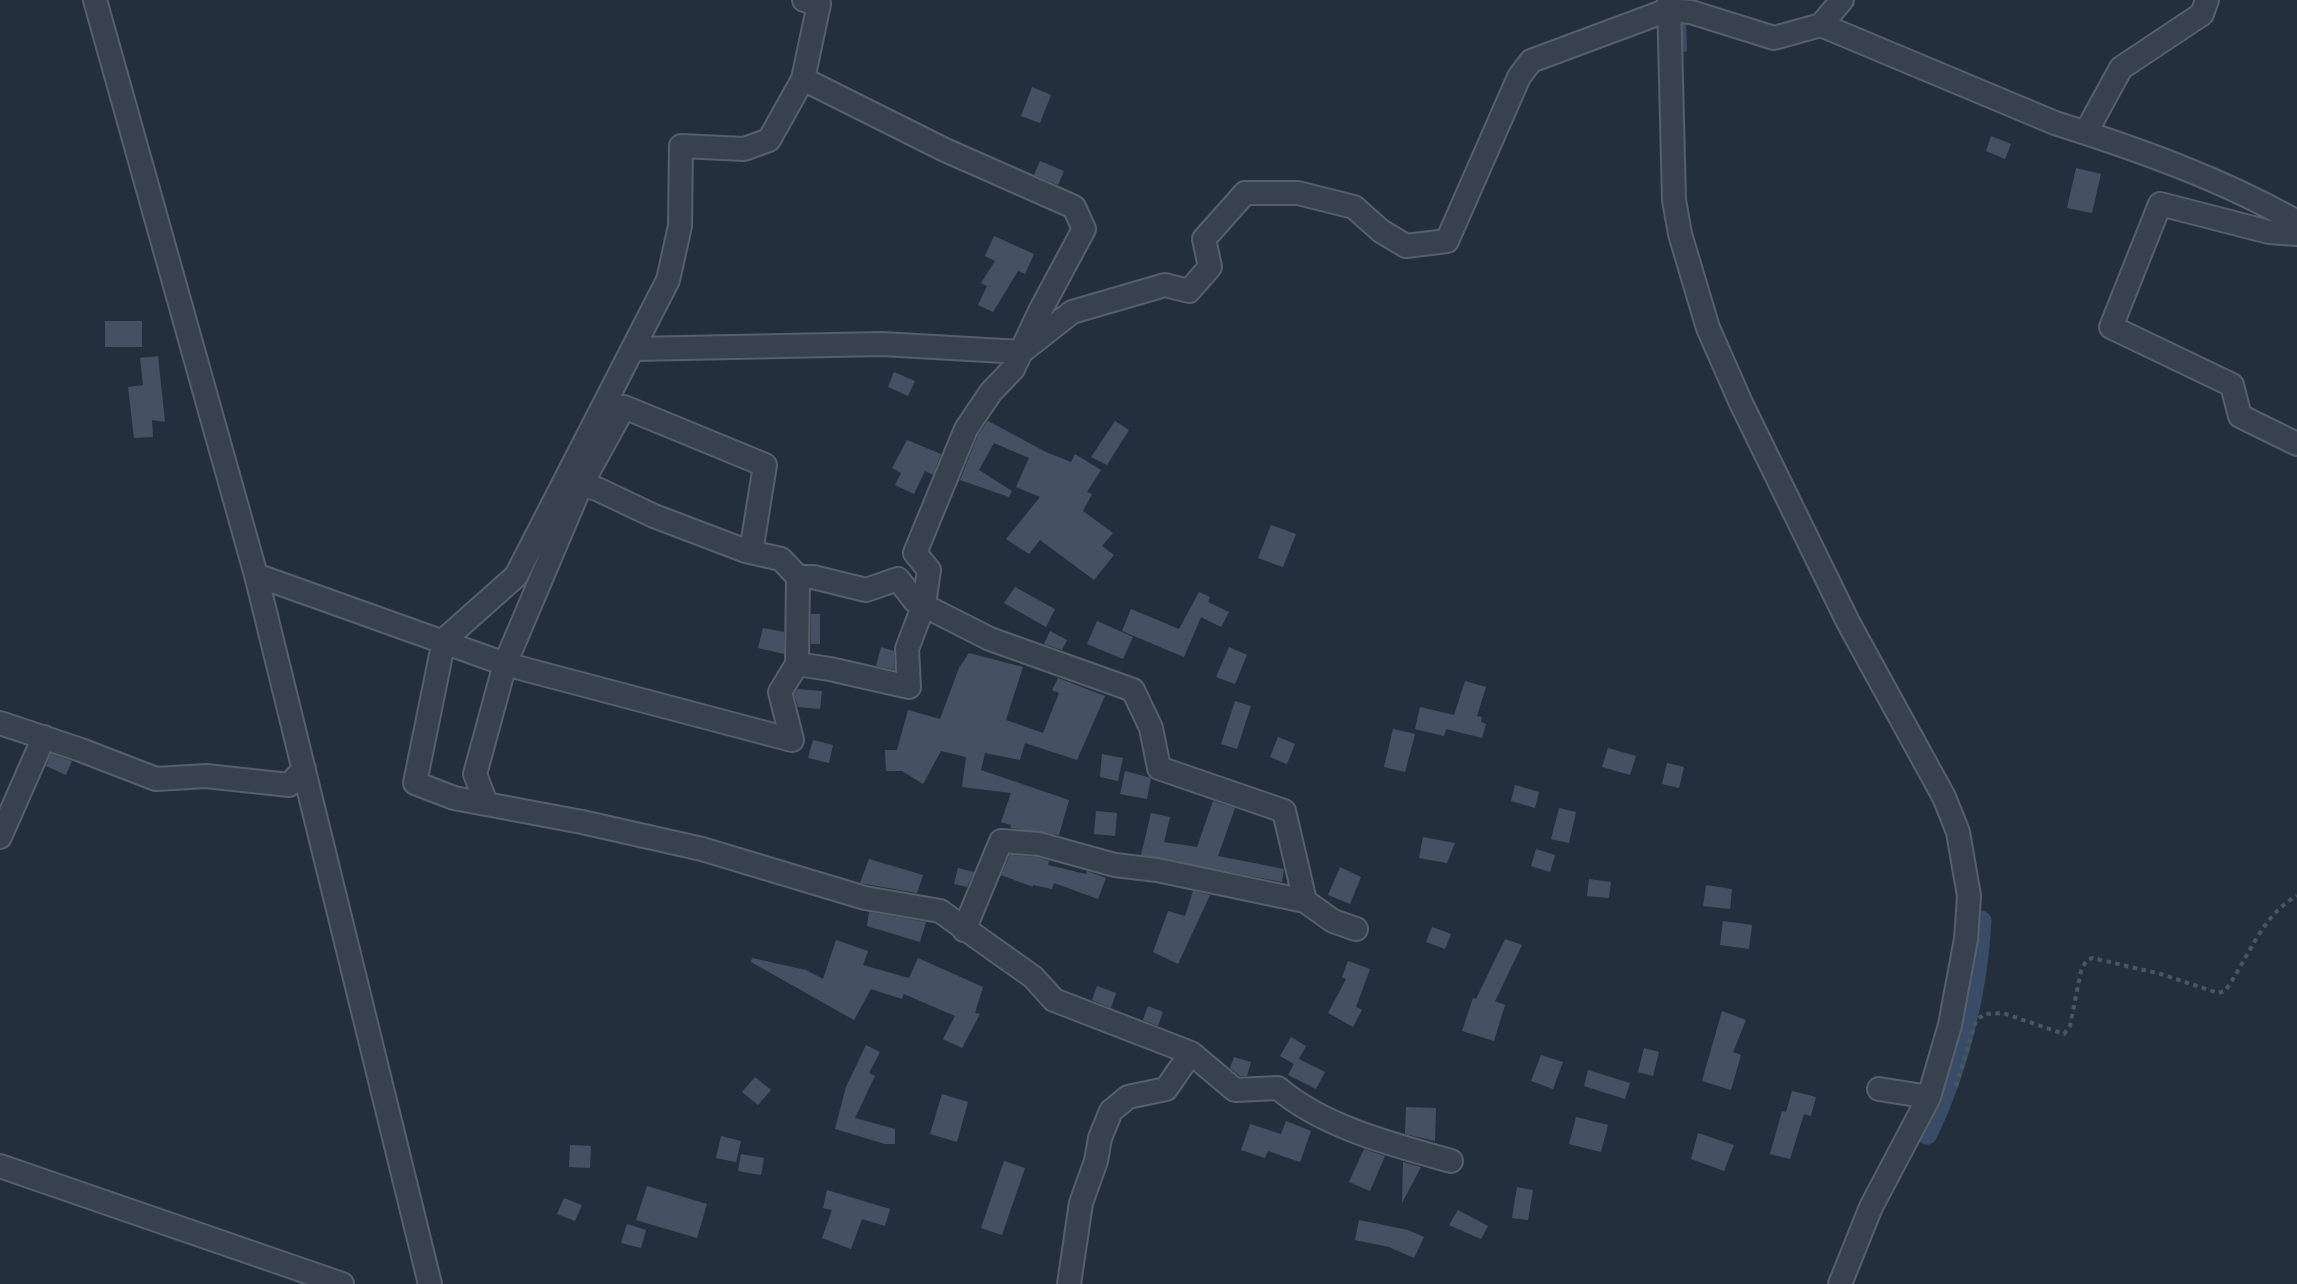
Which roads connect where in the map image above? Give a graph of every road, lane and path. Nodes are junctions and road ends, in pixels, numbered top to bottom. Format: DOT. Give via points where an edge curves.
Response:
graph roads {
  1 [pos="95,0"];
  2 [pos="804,0"];
  3 [pos="1842,0"];
  4 [pos="2207,0"];
  5 [pos="1676,8"];
  6 [pos="1821,25"];
  7 [pos="803,80"];
  8 [pos="2086,132"];
  9 [pos="2297,222"];
  10 [pos="2297,234"];
  11 [pos="634,349"];
  12 [pos="1021,352"];
  13 [pos="2297,444"];
  14 [pos="581,485"];
  15 [pos="751,552"];
  16 [pos="256,575"];
  17 [pos="798,577"];
  18 [pos="924,604"];
  19 [pos="444,640"];
  20 [pos="505,664"];
  21 [pos="797,664"];
  22 [pos="0,723"];
  23 [pos="44,737"];
  24 [pos="304,769"];
  25 [pos="486,804"];
  26 [pos="0,837"];
  27 [pos="2297,896"];
  28 [pos="1305,901"];
  29 [pos="1356,929"];
  30 [pos="964,930"];
  31 [pos="1191,1053"];
  32 [pos="1879,1089"];
  33 [pos="1954,1091"];
  34 [pos="1929,1097"];
  35 [pos="1451,1161"];
  36 [pos="0,1166"];
  37 [pos="342,1284"];
  38 [pos="430,1284"];
  39 [pos="1069,1284"];
  40 [pos="1840,1284"];
  1 -- 16 [label="street"];
  2 -- 7 [label="street" via="819,4"];
  3 -- 6 [label="street"];
  4 -- 8 [label="street" via="2202,14 2121,69"];
  5 -- 6 [label="street" via="1774,38"];
  5 -- 12 [label="street" via="1531,61 1519,77 1447,241 1406,246 1354,207 1298,193 1245,193 1204,238 1210,267 1189,291 1165,285 1072,312"];
  5 -- 34 [label="street" via="1674,200 1708,328 1848,622 1944,797 1958,832 1969,896 1966,939 1950,1025"];
  6 -- 8 [label="street" via="2055,123"];
  7 -- 11 [label="street" via="769,140 744,149 681,146 680,226 668,280"];
  7 -- 12 [label="street" via="945,150 1074,207 1084,229"];
  8 -- 9 [label="street" via="2252,196"];
  10 -- 13 [label="street" via="2269,232 2160,204 2110,327 2232,385 2240,416"];
  11 -- 12 [label="street" via="882,344"];
  11 -- 19 [label="street" via="516,576"];
  12 -- 18 [label="street" via="1013,369 991,392 966,429 915,553 929,570"];
  14 -- 15 [label="street"];
  14 -- 15 [label="street" via="624,406 765,465"];
  14 -- 20 [label="street"];
  15 -- 17 [label="street" via="781,559"];
  16 -- 19 [label="street"];
  16 -- 24 [label="street"];
  17 -- 18 [label="street" via="866,590 898,579 915,601"];
  17 -- 21 [label="street"];
  18 -- 21 [label="street" via="907,649 909,687"];
  18 -- 28 [label="street" via="990,639 1132,690 1151,728 1159,768 1284,811"];
  19 -- 20 [label="street"];
  19 -- 25 [label="street" via="415,783 454,798"];
  20 -- 21 [label="street" via="792,740 780,692"];
  20 -- 25 [label="street" via="475,774"];
  22 -- 23 [label="street"];
  23 -- 24 [label="street" via="156,779 206,776 289,785"];
  23 -- 26 [label="street"];
  24 -- 38 [label="street"];
  25 -- 30 [label="street" via="702,849 866,898 940,911"];
  27 -- 33 [label="path" via="2266,924 2225,991 2218,993 2161,974 2092,958 2082,965 2070,1026 2064,1034 2003,1013 1984,1014 1977,1021"];
  28 -- 29 [label="street" via="1333,921"];
  28 -- 30 [label="street" via="1115,865 1039,844 1001,841"];
  30 -- 31 [label="street" via="1033,977 1054,1000"];
  31 -- 35 [label="street" via="1234,1090 1278,1088 1295,1103 1383,1142"];
  31 -- 39 [label="street" via="1166,1089 1128,1097 1111,1112 1081,1203"];
  32 -- 34 [label="street"];
  34 -- 40 [label="street" via="1871,1207"];
  36 -- 37 [label="street"];
}
